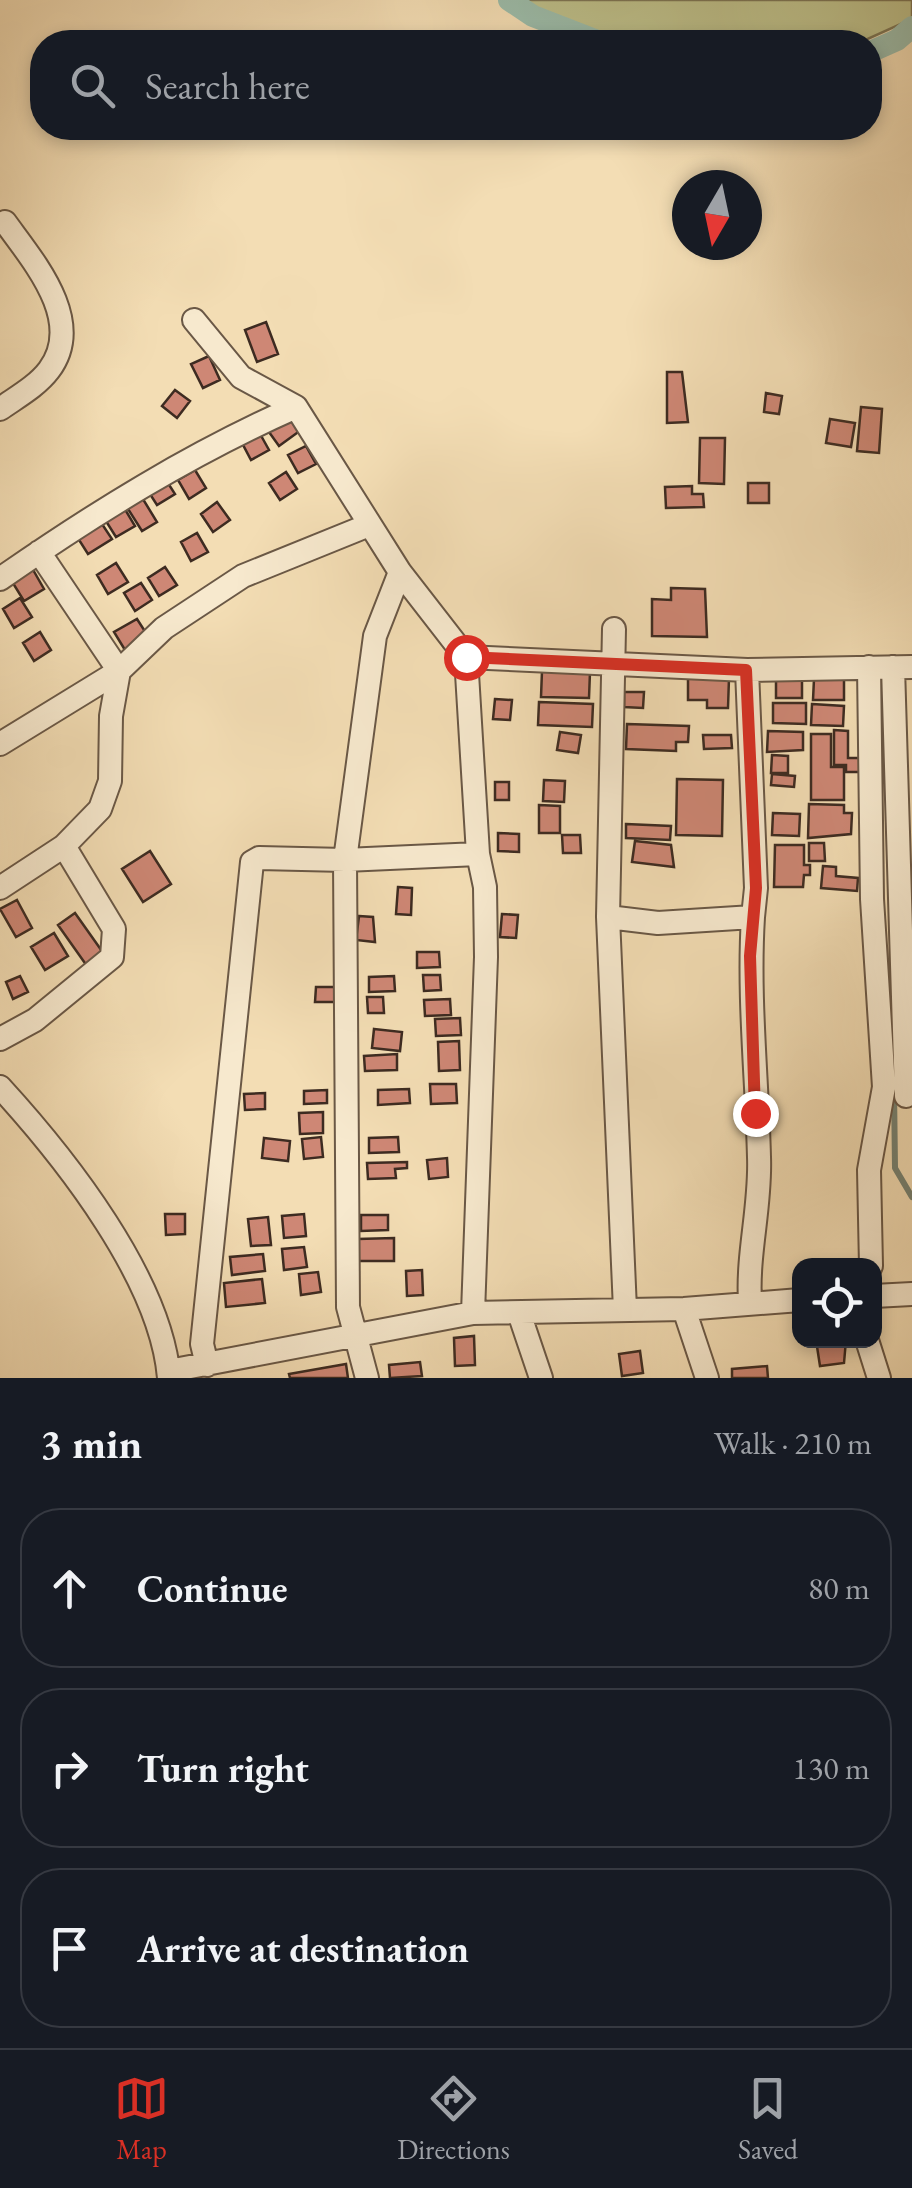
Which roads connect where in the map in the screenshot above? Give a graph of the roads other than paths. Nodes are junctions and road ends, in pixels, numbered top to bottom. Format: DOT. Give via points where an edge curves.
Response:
graph roads {
  1 [pos="5,222"];
  2 [pos="194,320"];
  3 [pos="296,407"];
  4 [pos="0,409"];
  5 [pos="369,526"];
  6 [pos="39,552"];
  7 [pos="400,572"];
  8 [pos="0,579"];
  9 [pos="614,629"];
  10 [pos="466,657"];
  11 [pos="612,663"];
  12 [pos="869,667"];
  13 [pos="903,667"];
  14 [pos="746,670"];
  15 [pos="119,671"];
  16 [pos="0,744"];
  17 [pos="64,846"];
  18 [pos="478,854"];
  19 [pos="344,860"];
  20 [pos="0,888"];
  21 [pos="608,917"];
  22 [pos="752,917"];
  23 [pos="0,1040"];
  24 [pos="0,1087"];
  25 [pos="906,1096"];
  26 [pos="871,1258"];
  27 [pos="882,1292"];
  28 [pos="912,1294"];
  29 [pos="792,1300"];
  30 [pos="750,1302"];
  31 [pos="684,1308"];
  32 [pos="624,1310"];
  33 [pos="474,1313"];
  34 [pos="518,1313"];
  35 [pos="352,1335"];
  36 [pos="870,1348"];
  37 [pos="207,1366"];
  38 [pos="172,1376"];
  39 [pos="366,1378"];
  40 [pos="541,1378"];
  41 [pos="707,1378"];
  42 [pos="879,1378"];
  1 -- 4 [label="street" via="39,270 61,326 52,367"];
  2 -- 3 [label="street" via="241,377"];
  3 -- 5 [label="street"];
  3 -- 6 [label="street" via="224,439"];
  5 -- 7 [label="street"];
  5 -- 15 [label="street" via="243,576 164,628"];
  6 -- 8 [label="street"];
  6 -- 15 [label="street"];
  7 -- 10 [label="street"];
  7 -- 19 [label="street" via="375,636"];
  9 -- 11 [label="street"];
  10 -- 11 [label="street"];
  10 -- 18 [label="street"];
  11 -- 14 [label="street"];
  11 -- 21 [label="street"];
  12 -- 13 [label="street"];
  12 -- 14 [label="street"];
  12 -- 26 [label="street" via="872,899 884,1087 869,1170"];
  13 -- 25 [label="street"];
  14 -- 22 [label="street"];
  15 -- 16 [label="street"];
  15 -- 17 [label="street" via="110,781 100,809"];
  17 -- 20 [label="street"];
  17 -- 23 [label="street" via="114,929 112,958 36,1020"];
  18 -- 19 [label="street"];
  18 -- 33 [label="street" via="486,958"];
  19 -- 35 [label="street"];
  19 -- 37 [label="street" via="260,858 250,870 202,1344"];
  21 -- 22 [label="street" via="658,923"];
  21 -- 32 [label="street"];
  22 -- 30 [label="street" via="760,1158"];
  24 -- 38 [label="street" via="108,1224"];
  27 -- 28 [label="street"];
  29 -- 30 [label="street"];
  30 -- 31 [label="street"];
  31 -- 32 [label="street"];
  31 -- 41 [label="street"];
  32 -- 34 [label="street"];
  33 -- 34 [label="street"];
  33 -- 35 [label="street"];
  34 -- 40 [label="street"];
  35 -- 37 [label="street"];
  35 -- 39 [label="street"];
  36 -- 42 [label="street"];
  37 -- 38 [label="street"];
}
